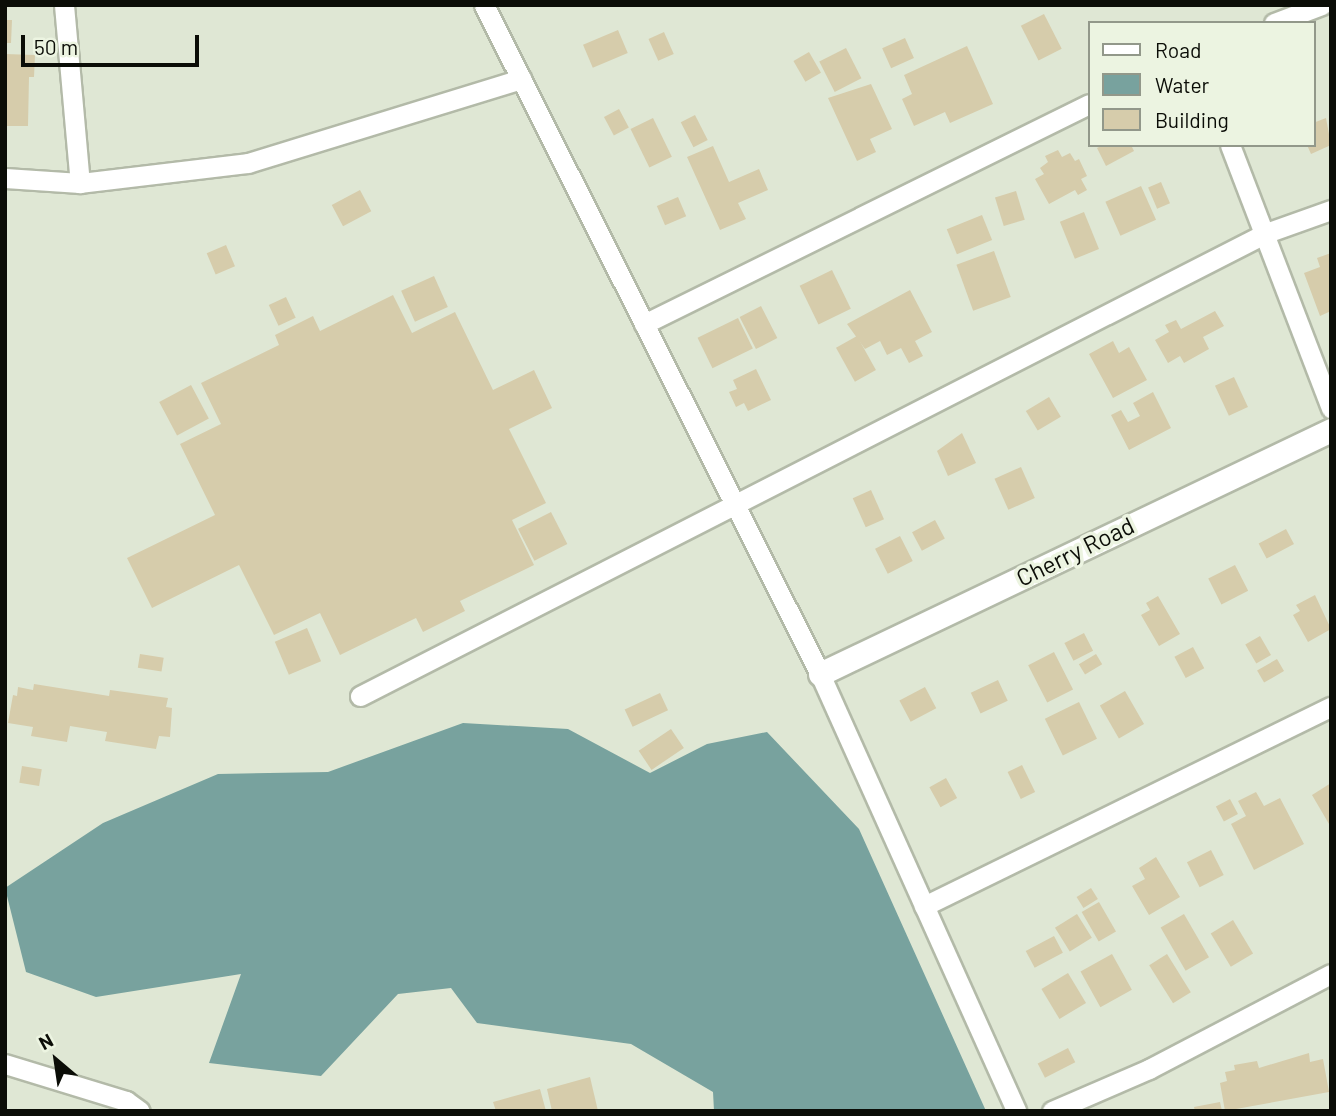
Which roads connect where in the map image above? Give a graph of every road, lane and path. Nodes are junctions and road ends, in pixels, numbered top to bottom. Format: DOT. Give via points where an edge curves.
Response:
graph roads {
  1 [pos="64,5"];
  2 [pos="484,5"];
  3 [pos="1322,5"];
  4 [pos="1279,21"];
  5 [pos="521,79"];
  6 [pos="1088,104"];
  7 [pos="1231,147"];
  8 [pos="5,178"];
  9 [pos="80,183"];
  10 [pos="1331,210"];
  11 [pos="1266,233"];
  12 [pos="645,324"];
  13 [pos="1331,408"];
  14 [pos="1331,430"];
  15 [pos="734,503"];
  16 [pos="820,674"];
  17 [pos="360,696"];
  18 [pos="1331,707"];
  19 [pos="924,906"];
  20 [pos="1331,974"];
  21 [pos="5,1064"];
  22 [pos="140,1111"];
  23 [pos="1016,1111"];
  24 [pos="1052,1111"];
  1 -- 9 [label="street"];
  2 -- 5 [label="street"];
  3 -- 4 [label="street"];
  5 -- 9 [label="street" via="248,163"];
  5 -- 12 [label="street"];
  6 -- 12 [label="street"];
  7 -- 11 [label="street"];
  8 -- 9 [label="street"];
  10 -- 11 [label="street"];
  11 -- 13 [label="street"];
  11 -- 15 [label="street"];
  12 -- 15 [label="street"];
  14 -- 16 [label="street, Cherry Road"];
  15 -- 16 [label="street"];
  15 -- 17 [label="street" via="701,526"];
  16 -- 19 [label="street"];
  18 -- 19 [label="street"];
  19 -- 23 [label="street"];
  20 -- 24 [label="street" via="1149,1069"];
  21 -- 22 [label="street" via="126,1101"];
}
